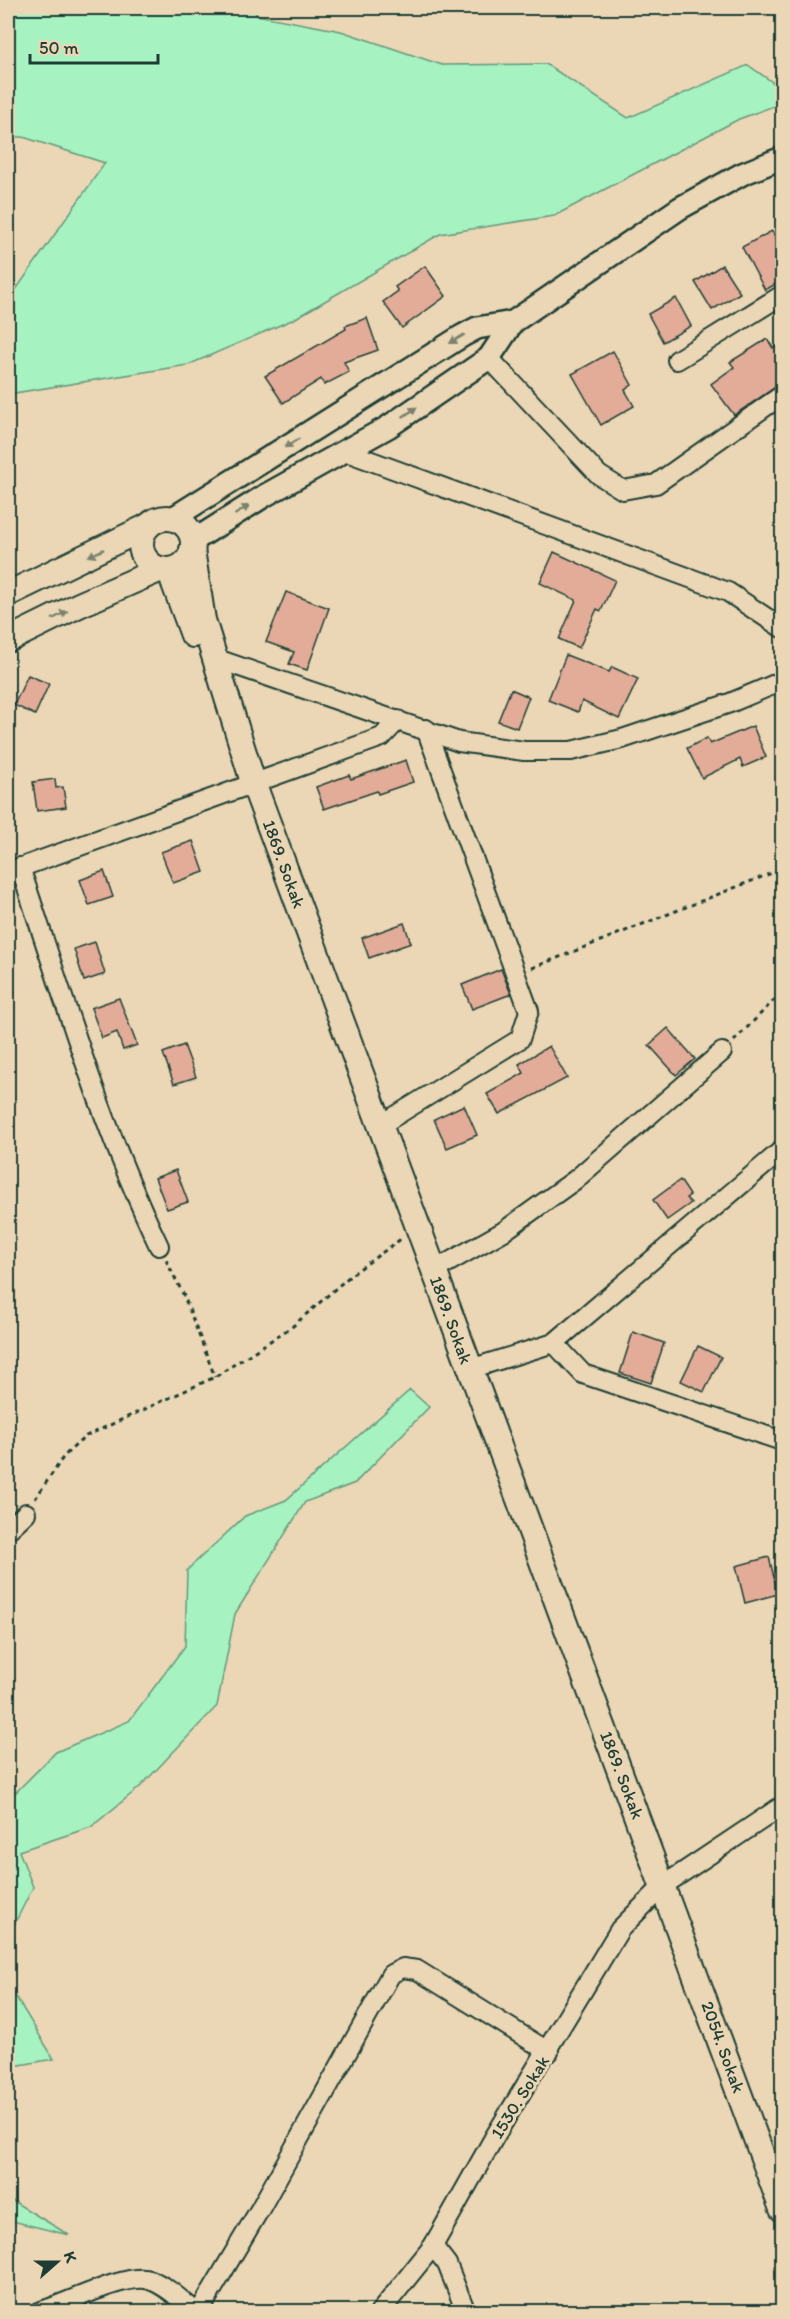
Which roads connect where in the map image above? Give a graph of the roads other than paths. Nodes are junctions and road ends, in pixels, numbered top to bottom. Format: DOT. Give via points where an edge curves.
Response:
graph roads {
  1 [pos="783,158"];
  2 [pos="780,302"];
  3 [pos="513,322"];
  4 [pos="489,358"];
  5 [pos="677,360"];
  6 [pos="783,395"];
  7 [pos="344,451"];
  8 [pos="172,518"];
  9 [pos="148,526"];
  10 [pos="193,545"];
  11 [pos="165,570"];
  12 [pos="119,588"];
  13 [pos="8,594"];
  14 [pos="185,611"];
  15 [pos="783,628"];
  16 [pos="8,640"];
  17 [pos="214,658"];
  18 [pos="783,681"];
  19 [pos="398,720"];
  20 [pos="426,729"];
  21 [pos="243,753"];
  22 [pos="253,782"];
  23 [pos="14,870"];
  24 [pos="722,1052"];
  25 [pos="379,1126"];
  26 [pos="783,1150"];
  27 [pos="159,1246"];
  28 [pos="433,1271"];
  29 [pos="554,1343"];
  30 [pos="470,1369"];
  31 [pos="783,1442"];
  32 [pos="26,1513"];
  33 [pos="8,1530"];
  34 [pos="783,1806"];
  35 [pos="664,1885"];
  36 [pos="549,2052"];
  37 [pos="783,2209"];
  38 [pos="433,2246"];
  39 [pos="38,2312"];
  40 [pos="198,2312"];
  41 [pos="380,2312"];
  42 [pos="466,2312"];
  1 -- 3 [label="street" via="742,174 680,208"];
  2 -- 5 [label="street"];
  3 -- 4 [label="street"];
  3 -- 8 [label="street, one-way" via="477,328 462,336"];
  4 -- 6 [label="street" via="599,475 623,490 656,484"];
  7 -- 4 [label="street, one-way" via="388,427"];
  10 -- 7 [label="street, one-way" via="264,496"];
  7 -- 15 [label="street" via="728,592"];
  8 -- 9 [label="main road"];
  8 -- 10 [label="main road" via="186,527"];
  9 -- 11 [label="main road" via="143,534 142,552 146,560"];
  9 -- 13 [label="main road, one-way"];
  10 -- 11 [label="main road" via="184,564"];
  10 -- 17 [label="main road, 1869. Sokak" via="198,597"];
  11 -- 12 [label="main road"];
  11 -- 14 [label="main road, 1869. Sokak"];
  12 -- 14 [label="main road" via="153,589"];
  16 -- 12 [label="main road, one-way"];
  14 -- 21 [label="main road, 1869. Sokak"];
  17 -- 19 [label="street"];
  17 -- 21 [label="main road, 1869. Sokak"];
  18 -- 20 [label="street" via="655,728 571,751 524,751 459,742"];
  19 -- 20 [label="street"];
  19 -- 22 [label="street" via="382,737"];
  20 -- 25 [label="street" via="530,1011 520,1039"];
  21 -- 22 [label="main road, 1869. Sokak"];
  22 -- 23 [label="street"];
  22 -- 25 [label="main road, 1869. Sokak"];
  23 -- 27 [label="street" via="134,1193"];
  24 -- 28 [label="street" via="575,1180 504,1231"];
  25 -- 28 [label="main road, 1869. Sokak"];
  26 -- 29 [label="street"];
  28 -- 30 [label="main road, 1869. Sokak"];
  29 -- 30 [label="street"];
  29 -- 31 [label="street" via="583,1374"];
  30 -- 35 [label="main road, 1869. Sokak"];
  32 -- 33 [label="street"];
  34 -- 35 [label="street, 1530. Sokak"];
  35 -- 36 [label="street, 1530. Sokak" via="620,1929"];
  35 -- 37 [label="main road, 2054. Sokak"];
  36 -- 38 [label="street, 1530. Sokak" via="495,2136"];
  36 -- 40 [label="street" via="417,1970 403,1968 391,1974"];
  38 -- 41 [label="street, 1530. Sokak"];
  38 -- 42 [label="street" via="447,2264"];
  39 -- 40 [label="street" via="129,2279 148,2279"];
}
